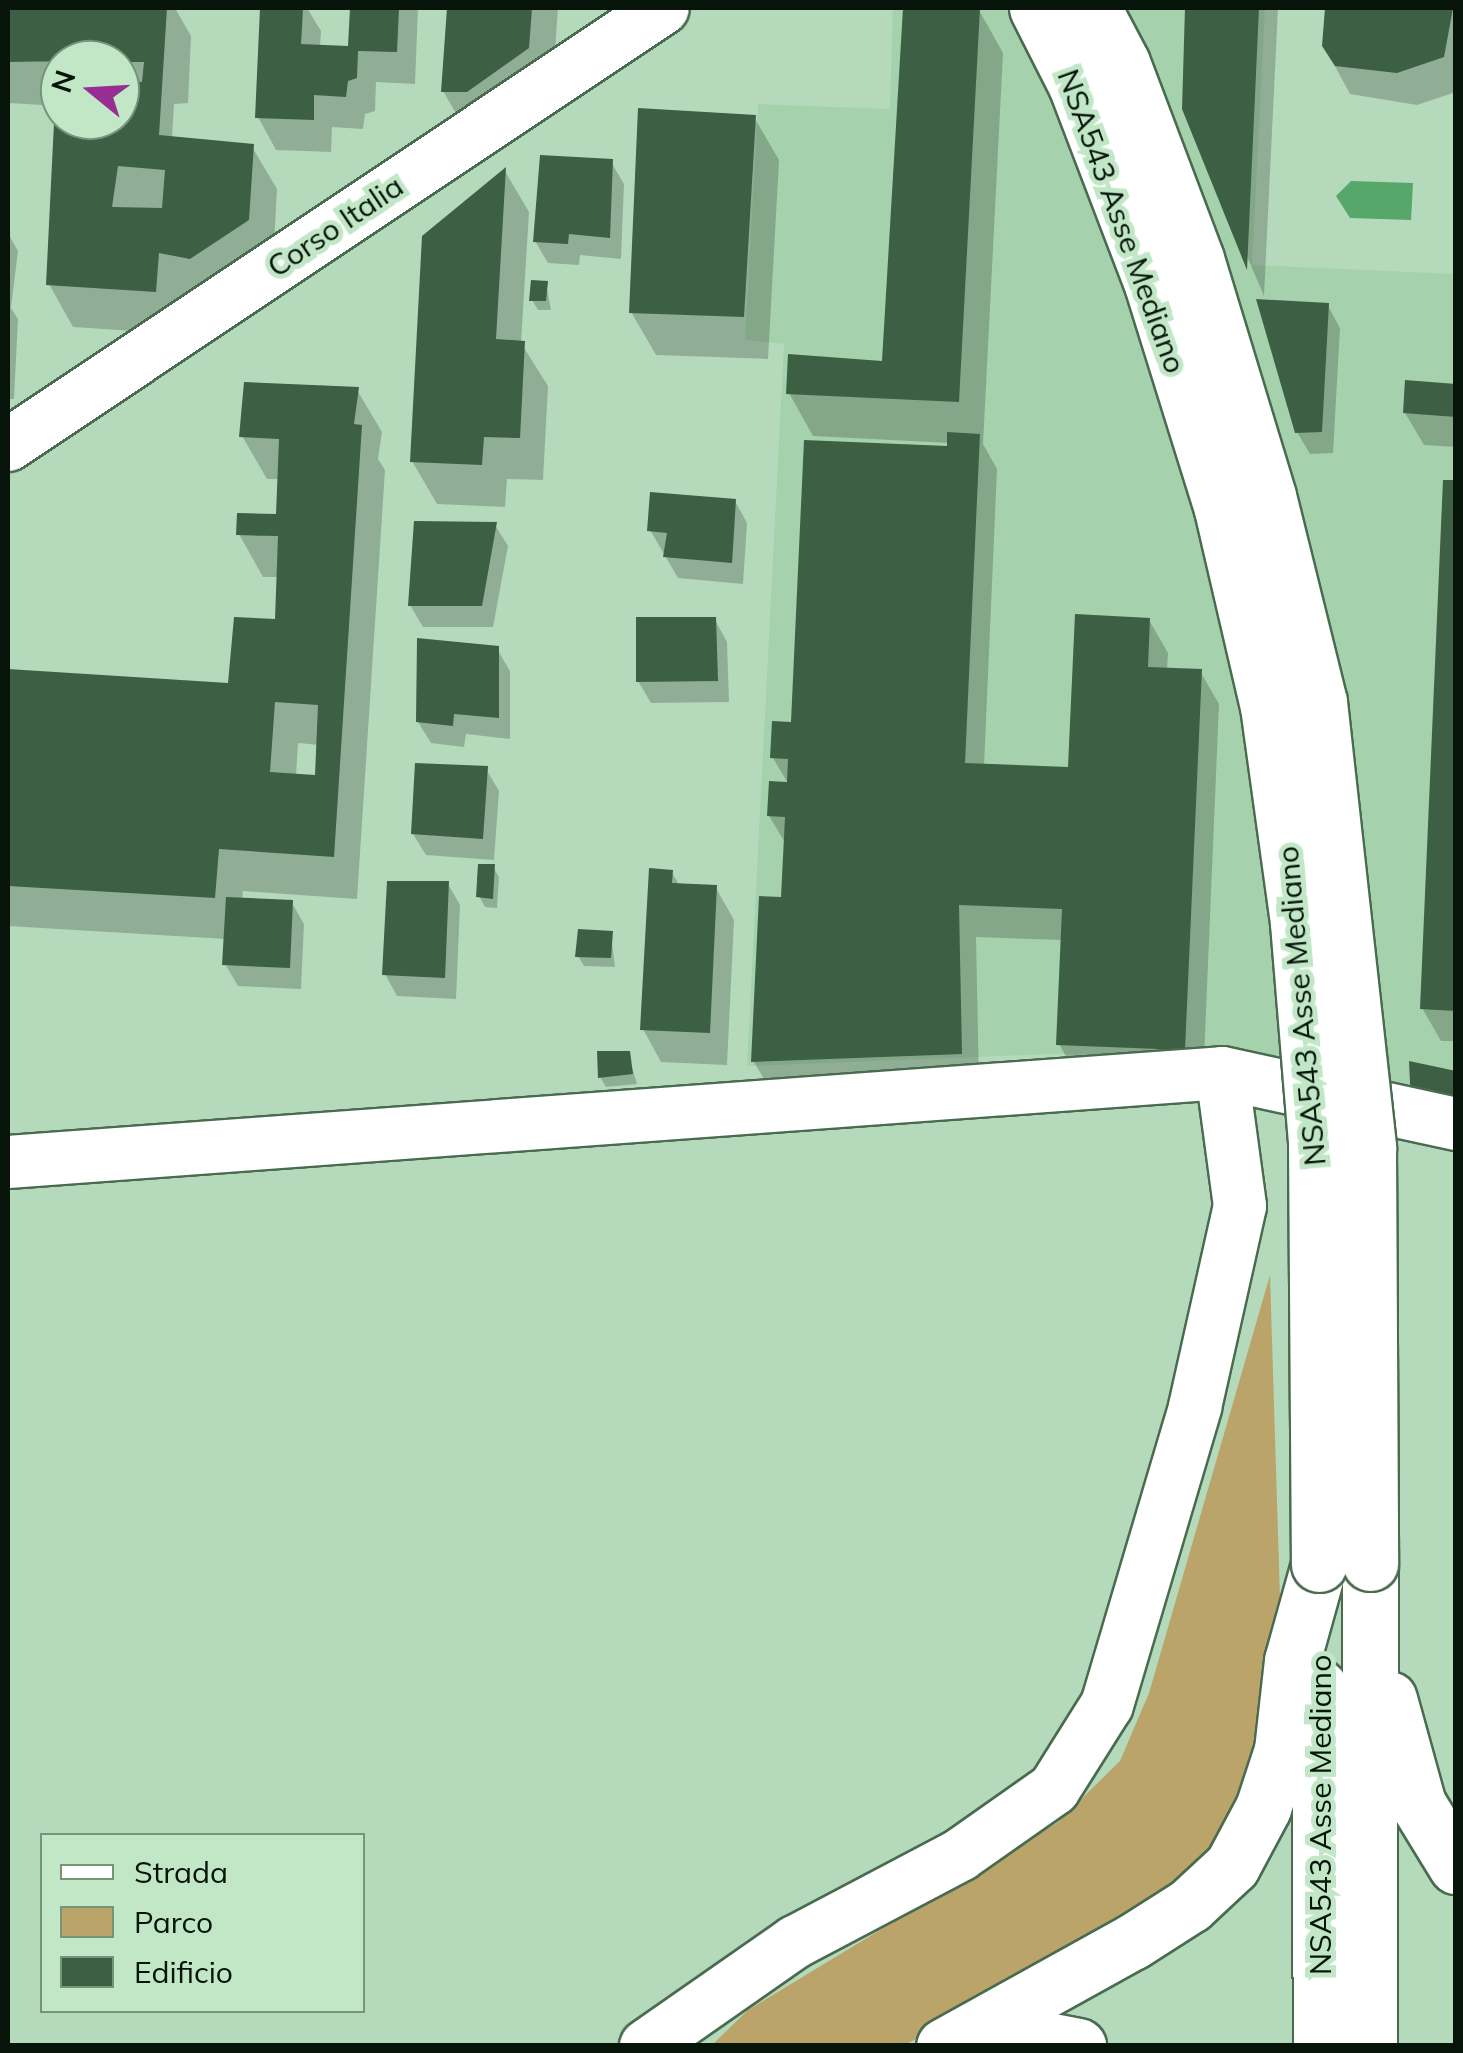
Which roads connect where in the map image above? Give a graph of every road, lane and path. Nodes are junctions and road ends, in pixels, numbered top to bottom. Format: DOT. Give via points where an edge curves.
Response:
graph roads {
  1 [pos="663,8"];
  2 [pos="1037,8"];
  3 [pos="1093,8"];
  4 [pos="8,445"];
  5 [pos="1222,1073"];
  6 [pos="1456,1124"];
  7 [pos="8,1162"];
  8 [pos="1344,1563"];
  9 [pos="1456,1866"];
  10 [pos="945,2045"];
  11 [pos="646,2046"];
  12 [pos="1078,2046"];
  13 [pos="1320,2046"];
  14 [pos="1369,2046"];
  1 -- 4 [label="street, Corso Italia"];
  2 -- 8 [label="highway, NSA543 Asse Mediano, bridge" via="1076,85 1152,284 1222,509 1268,706 1298,923"];
  3 -- 8 [label="highway, NSA543 Asse Mediano, bridge" via="1122,63 1196,259 1268,496 1320,702 1368,1147"];
  5 -- 6 [label="street"];
  5 -- 7 [label="street"];
  5 -- 11 [label="street" via="1240,1206 1196,1408 1108,1705 1054,1789 960,1855 796,1942"];
  8 -- 9 [label="highway" via="1418,1804"];
  8 -- 10 [label="highway" via="1292,1661 1282,1750 1263,1808 1232,1866 1190,1905 1132,1942"];
  8 -- 13 [label="highway, NSA543 Asse Mediano"];
  8 -- 14 [label="highway, NSA543 Asse Mediano"];
  10 -- 12 [label="highway" via="1042,2039"];
}
